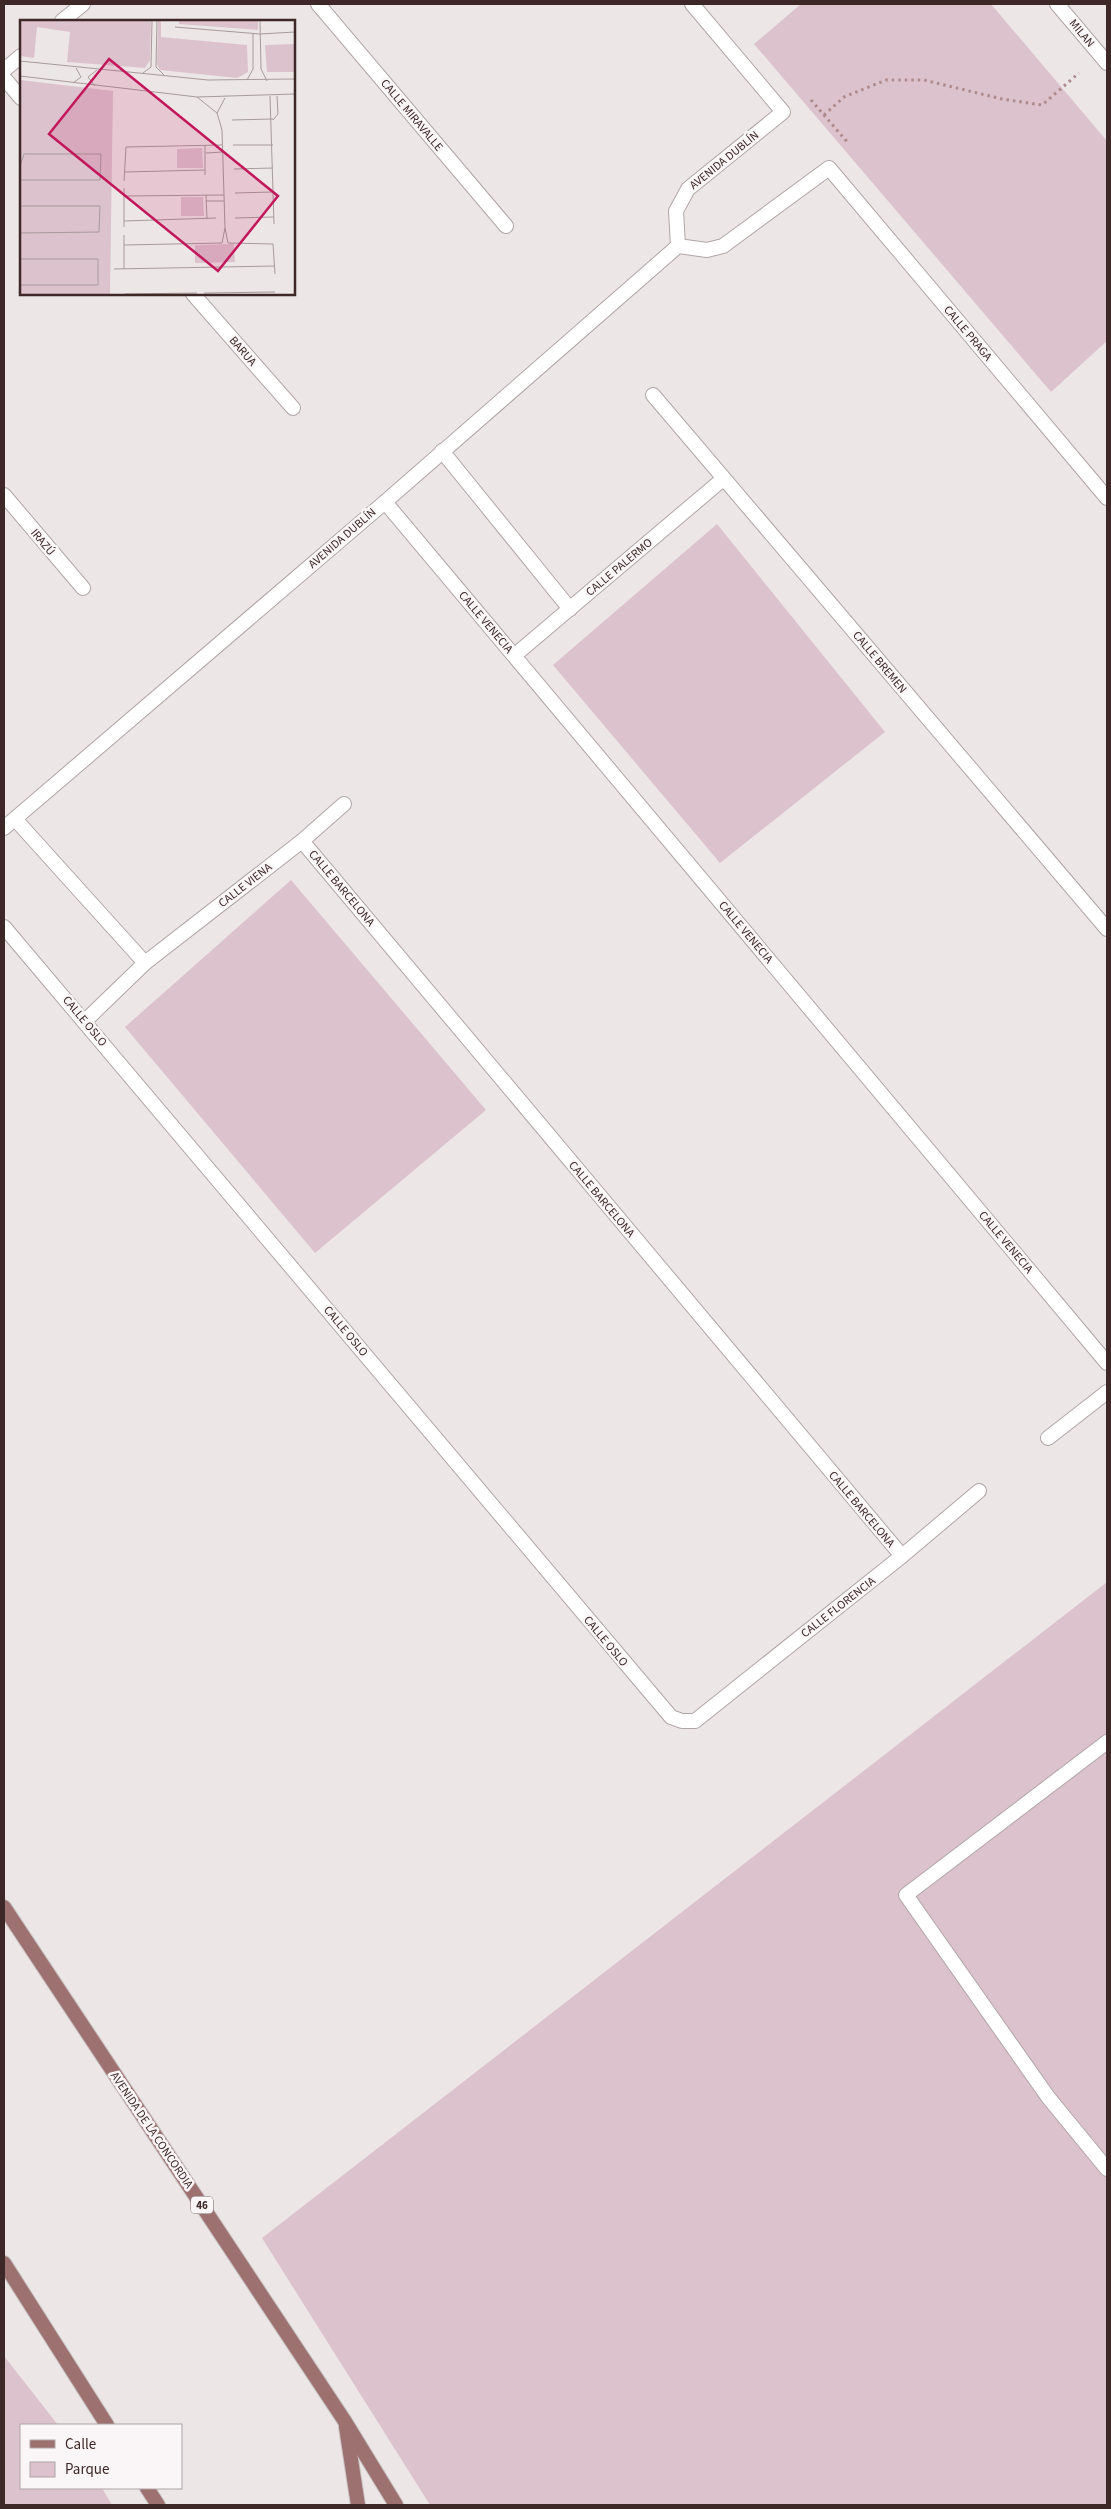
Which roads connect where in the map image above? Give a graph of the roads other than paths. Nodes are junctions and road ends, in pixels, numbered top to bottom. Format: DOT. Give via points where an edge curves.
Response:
graph roads {
  1 [pos="82,4"];
  2 [pos="318,4"];
  3 [pos="692,4"];
  4 [pos="1057,4"];
  5 [pos="63,20"];
  6 [pos="20,57"];
  7 [pos="1104,59"];
  8 [pos="4,70"];
  9 [pos="4,78"];
  10 [pos="20,97"];
  11 [pos="506,226"];
  12 [pos="678,246"];
  13 [pos="194,295"];
  14 [pos="654,395"];
  15 [pos="293,408"];
  16 [pos="442,451"];
  17 [pos="723,479"];
  18 [pos="4,495"];
  19 [pos="1107,498"];
  20 [pos="385,502"];
  21 [pos="83,588"];
  22 [pos="570,609"];
  23 [pos="515,655"];
  24 [pos="344,804"];
  25 [pos="15,819"];
  26 [pos="4,828"];
  27 [pos="302,841"];
  28 [pos="4,927"];
  29 [pos="1107,929"];
  30 [pos="145,963"];
  31 [pos="85,1021"];
  32 [pos="1107,1363"];
  33 [pos="1107,1392"];
  34 [pos="1048,1438"];
  35 [pos="980,1491"];
  36 [pos="902,1556"];
  37 [pos="695,1721"];
  38 [pos="1107,1742"];
  39 [pos="4,1907"];
  40 [pos="1107,2169"];
  41 [pos="4,2264"];
  42 [pos="344,2420"];
  43 [pos="106,2424"];
  44 [pos="148,2489"];
  45 [pos="158,2505"];
  46 [pos="358,2505"];
  47 [pos="396,2505"];
  1 -- 5 [label="street"];
  2 -- 11 [label="street, CALLE MIRAVALLE"];
  3 -- 12 [label="street, AVENIDA DUBLÍN" via="783,112 688,189 676,211"];
  4 -- 7 [label="street, MILAN"];
  6 -- 8 [label="street"];
  9 -- 10 [label="street"];
  12 -- 16 [label="street, AVENIDA DUBLÍN"];
  12 -- 19 [label="street, CALLE PRAGA" via="707,250 723,246 830,168"];
  13 -- 15 [label="street, BARUA"];
  14 -- 17 [label="street, CALLE BREMEN"];
  16 -- 20 [label="street, AVENIDA DUBLÍN"];
  16 -- 22 [label="street"];
  17 -- 22 [label="street, CALLE PALERMO"];
  17 -- 29 [label="street, CALLE BREMEN"];
  18 -- 21 [label="street, IRAZÚ"];
  20 -- 23 [label="street, CALLE VENECIA"];
  20 -- 25 [label="street, AVENIDA DUBLÍN"];
  22 -- 23 [label="street, CALLE PALERMO"];
  23 -- 32 [label="street, CALLE VENECIA"];
  24 -- 27 [label="street, CALLE VIENA"];
  25 -- 26 [label="street, AVENIDA DUBLÍN"];
  25 -- 30 [label="street"];
  27 -- 30 [label="street, CALLE VIENA"];
  27 -- 36 [label="street, CALLE BARCELONA"];
  28 -- 31 [label="street, CALLE OSLO"];
  30 -- 31 [label="street, CALLE VIENA"];
  31 -- 37 [label="street, CALLE OSLO" via="671,1717"];
  33 -- 34 [label="street"];
  35 -- 36 [label="street, CALLE FLORENCIA"];
  36 -- 37 [label="street, CALLE FLORENCIA"];
  38 -- 40 [label="street" via="906,1895 1048,2097"];
  39 -- 42 [label="main road, AVENIDA DE LA CONCORDIA / 46"];
  41 -- 43 [label="main road"];
  42 -- 46 [label="main road"];
  42 -- 47 [label="main road, AVENIDA DE LA CONCORDIA / 46"];
  44 -- 45 [label="main road"];
}
